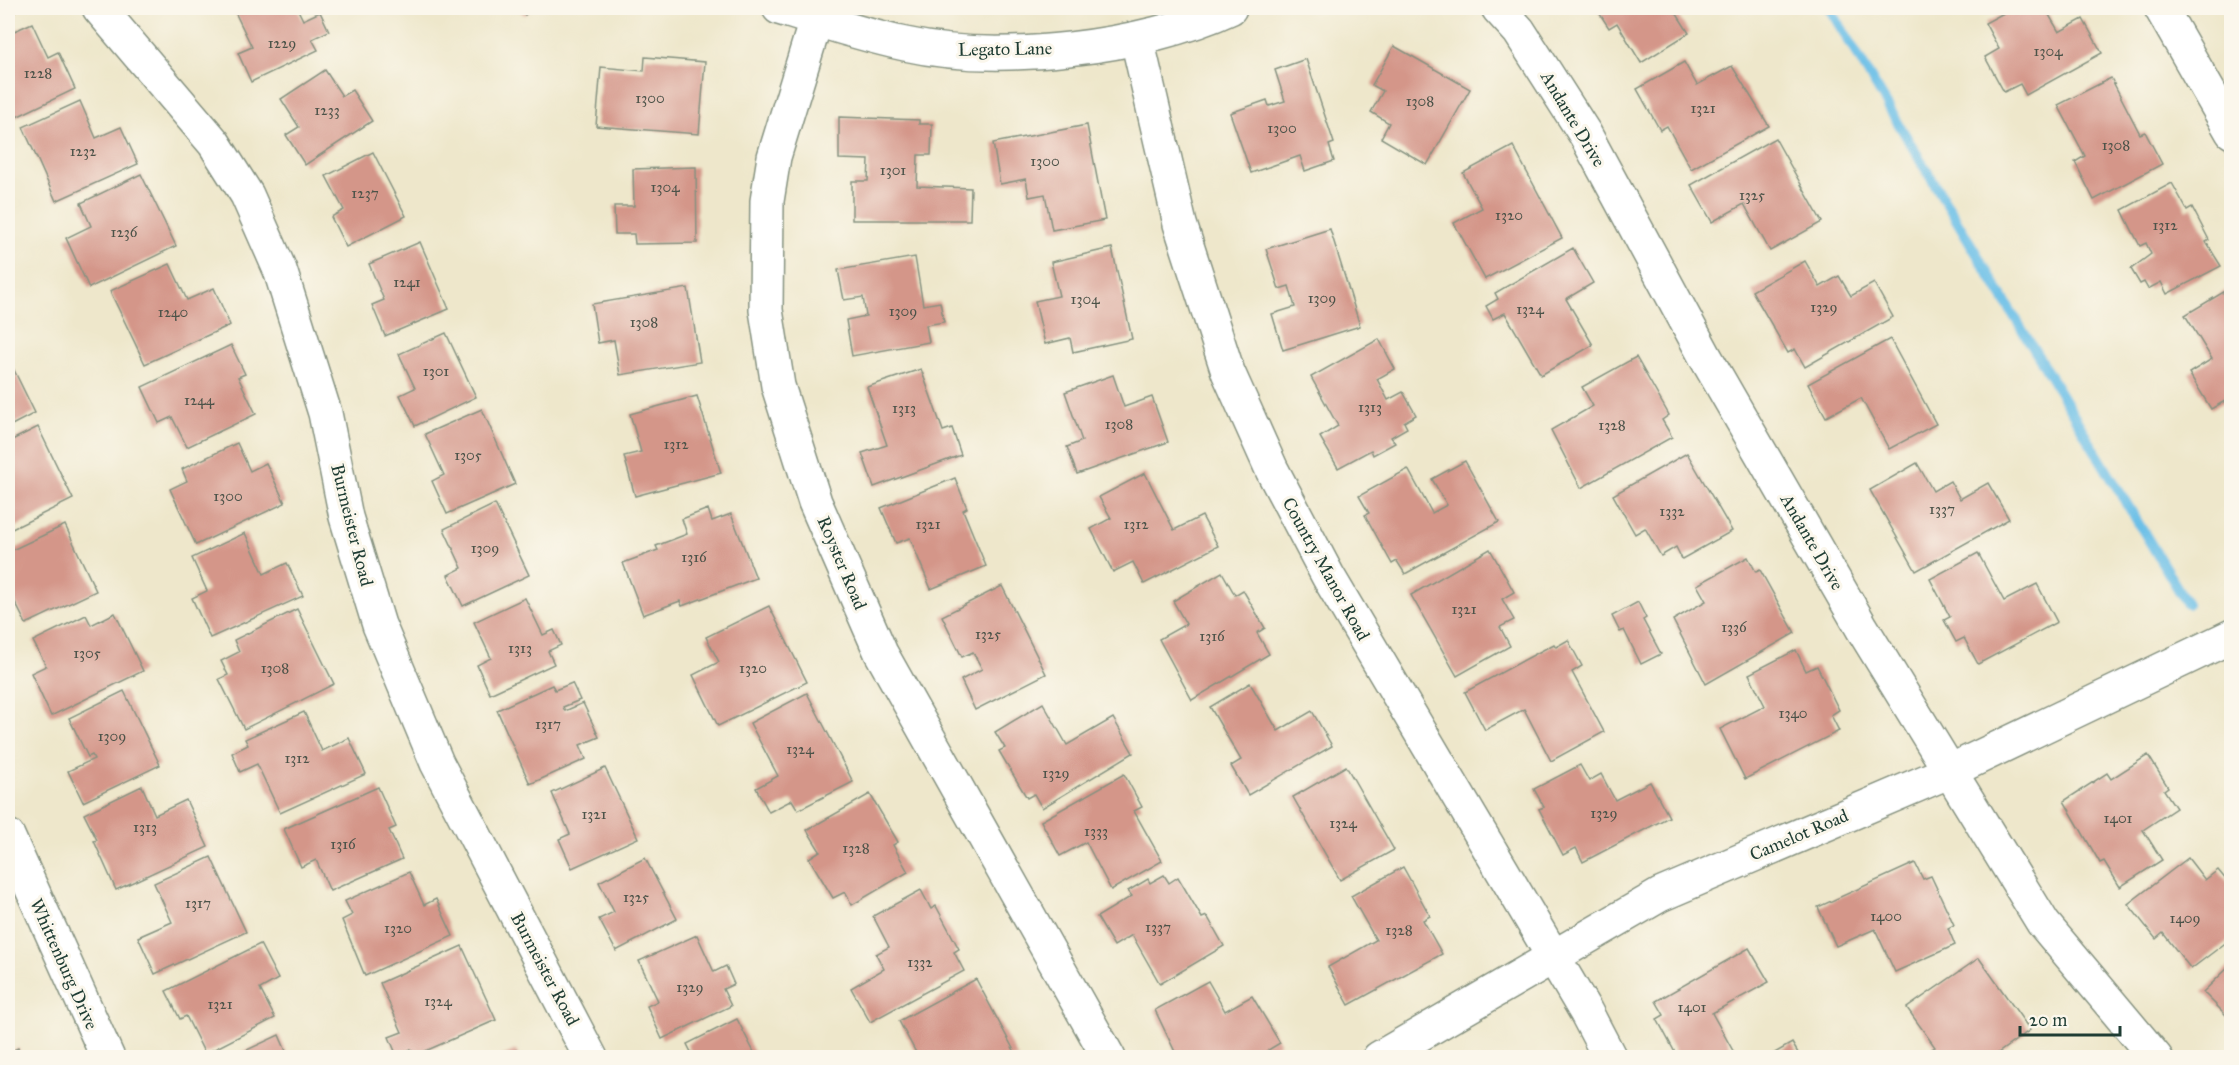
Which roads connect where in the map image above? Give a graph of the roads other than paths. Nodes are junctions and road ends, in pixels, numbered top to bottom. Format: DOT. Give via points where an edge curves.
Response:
graph roads {
  1 [pos="99,8"];
  2 [pos="778,8"];
  3 [pos="1230,8"];
  4 [pos="1498,8"];
  5 [pos="2161,8"];
  6 [pos="816,20"];
  7 [pos="1137,39"];
  8 [pos="2232,132"];
  9 [pos="2232,636"];
  10 [pos="1948,772"];
  11 [pos="8,836"];
  12 [pos="1553,956"];
  13 [pos="108,1058"];
  14 [pos="591,1058"];
  15 [pos="1109,1058"];
  16 [pos="1378,1058"];
  17 [pos="1610,1058"];
  18 [pos="2156,1058"];
  1 -- 14 [label="street, Burmeister Road" via="214,143 247,195 280,270 325,413 346,517 379,625 437,763"];
  2 -- 6 [label="street, Legato Lane"];
  3 -- 7 [label="street, Legato Lane"];
  4 -- 10 [label="street, Andante Drive" via="1519,31 1585,134 1706,358"];
  5 -- 8 [label="street"];
  6 -- 7 [label="street, Legato Lane" via="906,45 962,52 1033,51"];
  6 -- 15 [label="street, Royster Road" via="774,157 767,201 766,310 778,386 815,502 880,653"];
  7 -- 12 [label="street, Country Manor Road" via="1180,224 1228,372 1272,470 1328,576"];
  9 -- 10 [label="street, Camelot Road"];
  10 -- 12 [label="street, Camelot Road" via="1660,895"];
  10 -- 18 [label="street, Andante Drive" via="2043,923"];
  11 -- 13 [label="street, Whittenburg Drive"];
  12 -- 16 [label="street, Camelot Road"];
  12 -- 17 [label="street, Country Manor Road"];
}
